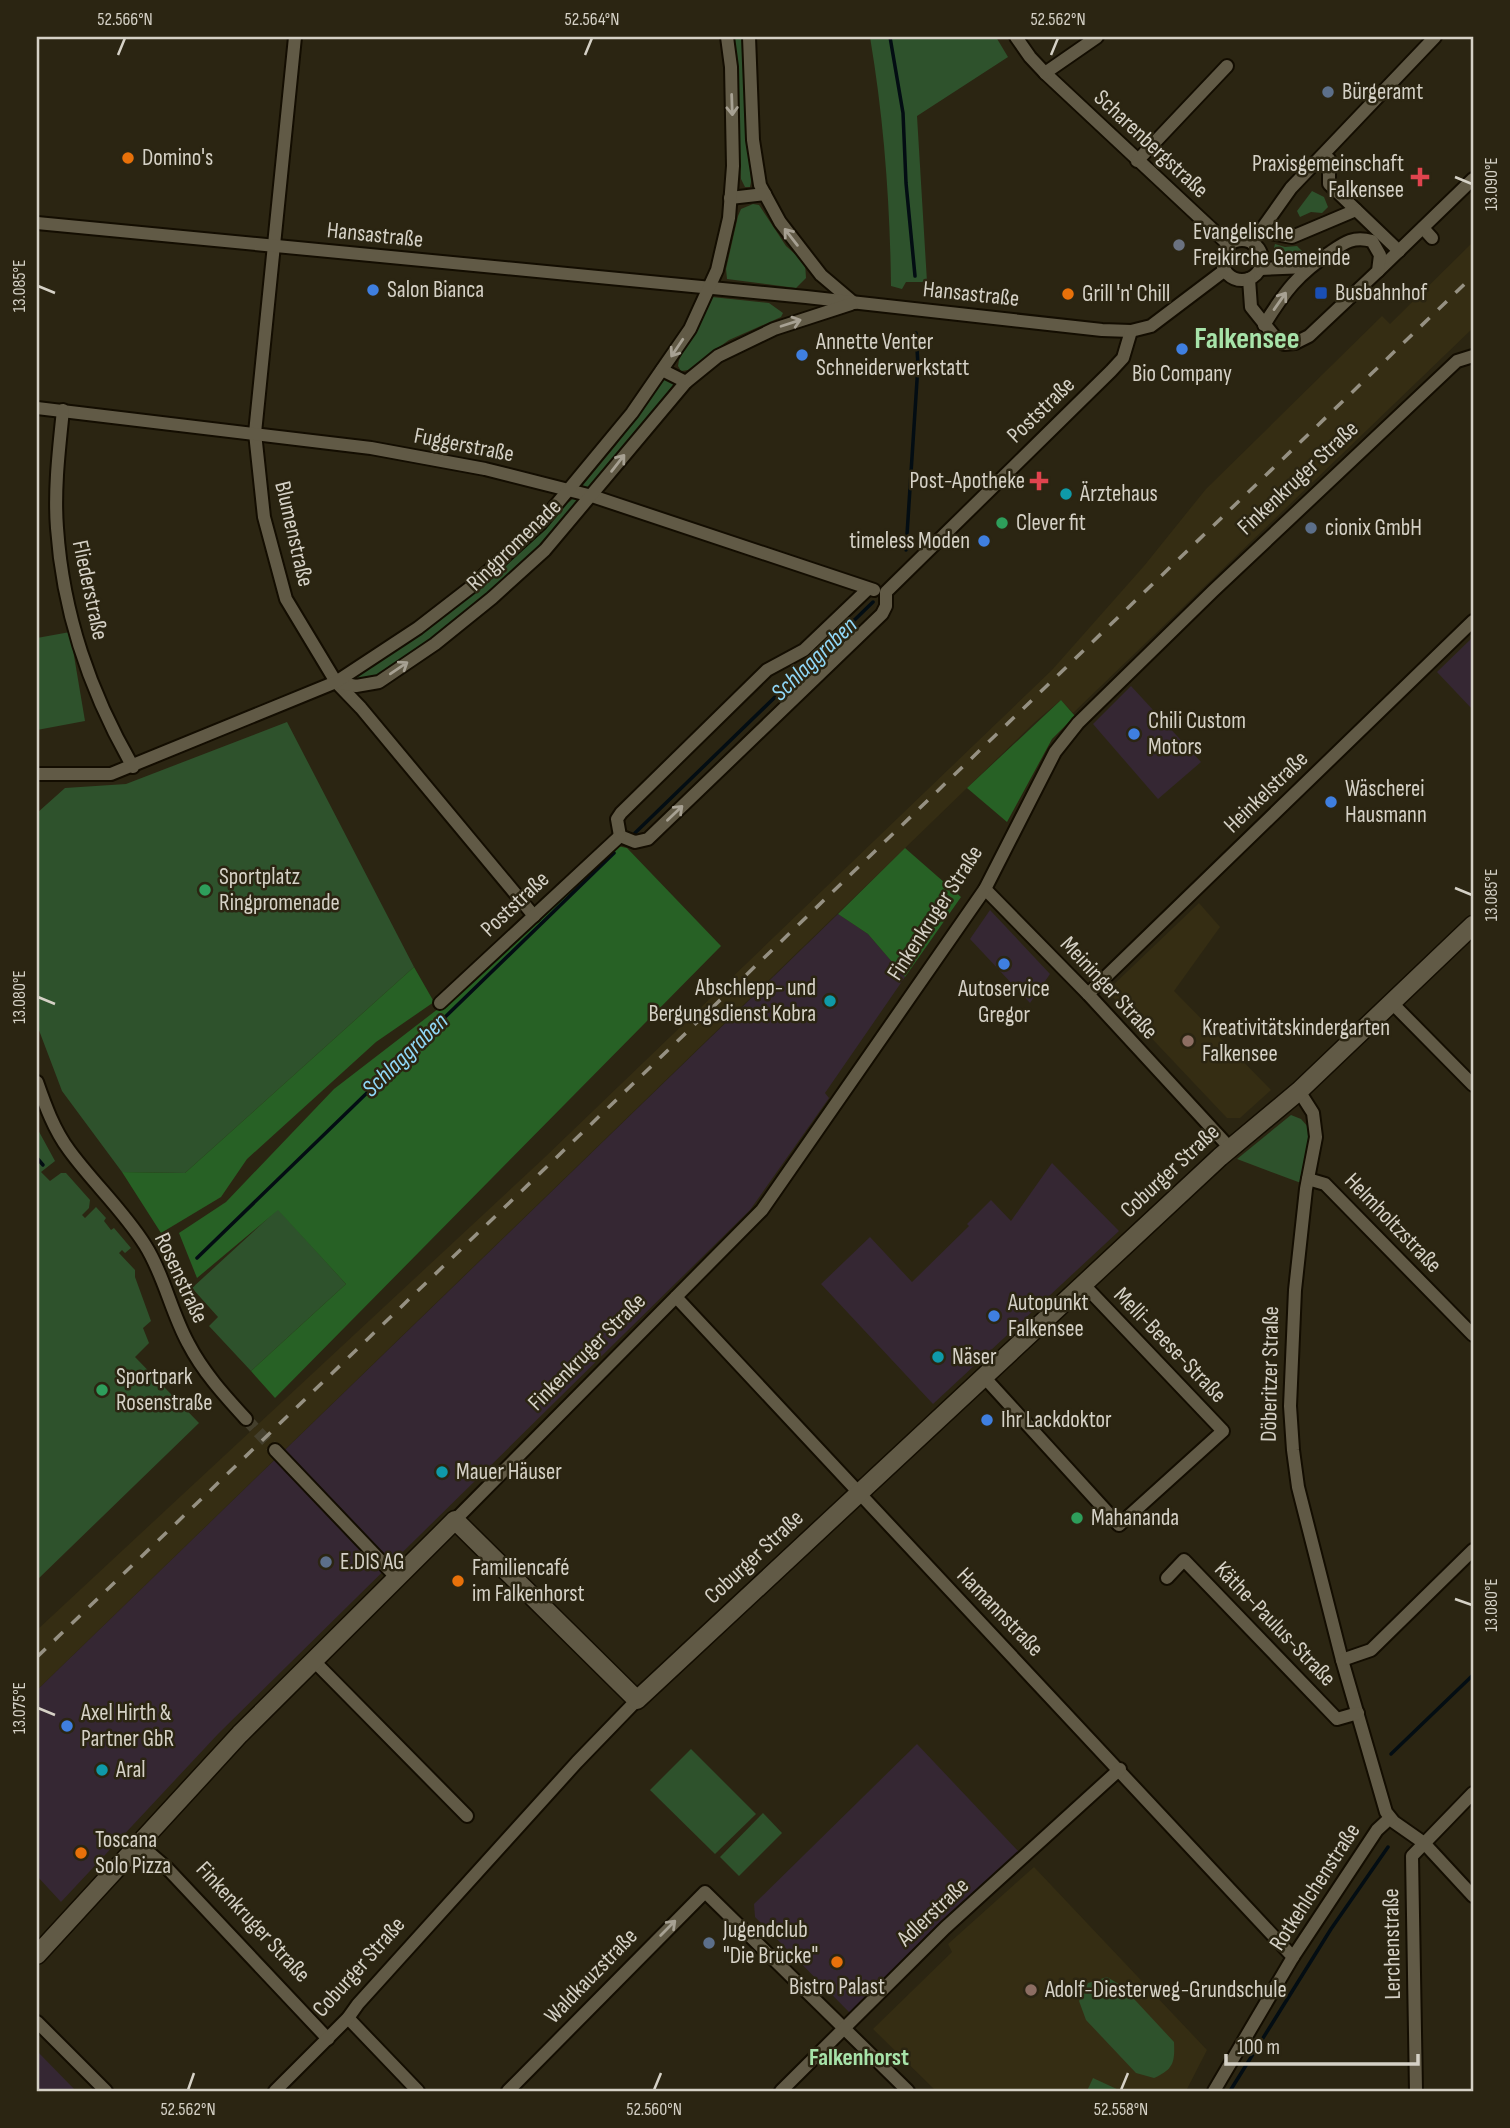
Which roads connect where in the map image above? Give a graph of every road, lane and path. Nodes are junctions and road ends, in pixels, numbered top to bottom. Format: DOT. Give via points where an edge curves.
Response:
graph roads {
  1 [pos="295,37"];
  2 [pos="727,37"];
  3 [pos="749,37"];
  4 [pos="1016,37"];
  5 [pos="1097,37"];
  6 [pos="1435,37"];
  7 [pos="1227,66"];
  8 [pos="1045,73"];
  9 [pos="1329,159"];
  10 [pos="1137,161"];
  11 [pos="1473,179"];
  12 [pos="765,194"];
  13 [pos="730,198"];
  14 [pos="1356,210"];
  15 [pos="37,223"];
  16 [pos="1423,228"];
  17 [pos="1271,233"];
  18 [pos="1432,238"];
  19 [pos="1252,243"];
  20 [pos="1228,245"];
  21 [pos="273,246"];
  22 [pos="1399,251"];
  23 [pos="1308,267"];
  24 [pos="1260,269"];
  25 [pos="1225,270"];
  26 [pos="1378,271"];
  27 [pos="1249,279"];
  28 [pos="710,288"];
  29 [pos="855,303"];
  30 [pos="1264,325"];
  31 [pos="1130,331"];
  32 [pos="1473,356"];
  33 [pos="662,370"];
  34 [pos="686,382"];
  35 [pos="37,408"];
  36 [pos="63,410"];
  37 [pos="255,433"];
  38 [pos="568,490"];
  39 [pos="592,496"];
  40 [pos="868,589"];
  41 [pos="886,592"];
  42 [pos="1473,621"];
  43 [pos="336,682"];
  44 [pos="133,767"];
  45 [pos="37,774"];
  46 [pos="620,836"];
  47 [pos="985,889"];
  48 [pos="530,911"];
  49 [pos="1473,925"];
  50 [pos="1088,994"];
  51 [pos="440,1003"];
  52 [pos="1393,1004"];
  53 [pos="37,1082"];
  54 [pos="1473,1085"];
  55 [pos="1299,1091"];
  56 [pos="1230,1148"];
  57 [pos="1308,1179"];
  58 [pos="1084,1285"];
  59 [pos="676,1297"];
  60 [pos="1473,1335"];
  61 [pos="985,1378"];
  62 [pos="246,1419"];
  63 [pos="275,1450"];
  64 [pos="859,1494"];
  65 [pos="455,1520"];
  66 [pos="1473,1550"];
  67 [pos="397,1578"];
  68 [pos="1167,1578"];
  69 [pos="1342,1660"];
  70 [pos="314,1661"];
  71 [pos="637,1700"];
  72 [pos="1358,1713"];
  73 [pos="1120,1769"];
  74 [pos="1473,1793"];
  75 [pos="467,1816"];
  76 [pos="1390,1818"];
  77 [pos="138,1843"];
  78 [pos="1424,1843"];
  79 [pos="1473,1896"];
  80 [pos="37,1955"];
  81 [pos="1293,1957"];
  82 [pos="348,2018"];
  83 [pos="37,2022"];
  84 [pos="844,2028"];
  85 [pos="328,2039"];
  86 [pos="106,2091"];
  87 [pos="275,2091"];
  88 [pos="418,2091"];
  89 [pos="508,2091"];
  90 [pos="781,2091"];
  91 [pos="908,2091"];
  92 [pos="1214,2091"];
  93 [pos="1416,2091"];
  1 -- 21 [label="street, Blumenstraße"];
  2 -- 13 [label="street, Ringpromenade, one-way" via="733,166"];
  3 -- 12 [label="street" via="753,140"];
  4 -- 8 [label="street, Scharenbergstraße"];
  5 -- 8 [label="street"];
  6 -- 19 [label="street" via="1291,188"];
  7 -- 10 [label="street"];
  8 -- 10 [label="street, Scharenbergstraße"];
  9 -- 14 [label="street" via="1329,184"];
  10 -- 20 [label="street, Scharenbergstraße"];
  11 -- 16 [label="street"];
  12 -- 13 [label="street"];
  29 -- 12 [label="street, one-way" via="821,275 780,222"];
  13 -- 28 [label="street, Ringpromenade"];
  14 -- 17 [label="street" via="1292,237"];
  14 -- 22 [label="street"];
  15 -- 21 [label="street, Hansastraße"];
  16 -- 18 [label="street"];
  16 -- 22 [label="street"];
  19 -- 20 [label="street" via="1240,240"];
  19 -- 24 [label="street" via="1262,255"];
  20 -- 25 [label="street" via="1222,257"];
  21 -- 28 [label="street, Hansastraße"];
  21 -- 37 [label="street, Blumenstraße"];
  22 -- 26 [label="street"];
  23 -- 24 [label="street"];
  23 -- 26 [label="street" via="1345,242 1360,238 1372,241 1380,255"];
  30 -- 23 [label="street, one-way"];
  24 -- 27 [label="street"];
  25 -- 27 [label="street" via="1235,279"];
  25 -- 31 [label="street" via="1151,326"];
  26 -- 30 [label="street" via="1310,336 1296,343 1284,344"];
  27 -- 30 [label="street" via="1251,307"];
  28 -- 29 [label="street, Hansastraße"];
  28 -- 33 [label="street, Ringpromenade, one-way"];
  29 -- 31 [label="street, Hansastraße"];
  34 -- 29 [label="street, Ringpromenade, one-way" via="718,356 774,329"];
  31 -- 41 [label="street, Poststraße" via="1123,358 1111,371"];
  32 -- 47 [label="street, Finkenkruger Straße" via="1457,361 1079,723 1055,751"];
  33 -- 34 [label="street"];
  33 -- 38 [label="street, Ringpromenade"];
  39 -- 34 [label="street, Ringpromenade, one-way"];
  35 -- 36 [label="street, Fuggerstraße"];
  36 -- 37 [label="street, Fuggerstraße"];
  36 -- 44 [label="street, Fliederstraße" via="57,526 63,581 89,679"];
  37 -- 38 [label="street, Fuggerstraße" via="371,448"];
  37 -- 43 [label="street, Blumenstraße" via="264,517 286,599"];
  38 -- 39 [label="street, Fuggerstraße"];
  38 -- 43 [label="street, Ringpromenade" via="541,523 471,587"];
  39 -- 40 [label="street, Fuggerstraße"];
  43 -- 39 [label="street, Ringpromenade, one-way" via="356,687 379,682 435,644 545,550"];
  40 -- 41 [label="street"];
  40 -- 46 [label="street" via="804,650 767,670 621,813 617,819"];
  46 -- 41 [label="street, Poststraße, one-way" via="635,842 648,839 882,614"];
  42 -- 50 [label="street, Heinkelstraße"];
  43 -- 44 [label="street, Ringpromenade"];
  43 -- 48 [label="street, Blumenstraße"];
  44 -- 45 [label="street, Ringpromenade" via="111,774"];
  46 -- 48 [label="street, Poststraße"];
  47 -- 50 [label="street, Meininger Straße"];
  47 -- 59 [label="street, Finkenkruger Straße" via="762,1210"];
  48 -- 51 [label="street, Poststraße"];
  49 -- 52 [label="street"];
  50 -- 56 [label="street, Meininger Straße"];
  52 -- 54 [label="street"];
  52 -- 55 [label="street"];
  53 -- 62 [label="street, Rosenstraße" via="67,1147 127,1216 155,1261 187,1342 203,1369"];
  55 -- 56 [label="street, Coburger Straße"];
  55 -- 57 [label="street, Döberitzer Straße" via="1315,1125"];
  56 -- 58 [label="street, Coburger Straße"];
  57 -- 60 [label="street, Helmholtzstraße" via="1325,1184"];
  57 -- 69 [label="street, Döberitzer Straße" via="1295,1290 1290,1406 1293,1450 1298,1487"];
  58 -- 61 [label="street, Coburger Straße"];
  58 -- 61 [label="street, Melli-Beese-Straße" via="1223,1431 1119,1525"];
  59 -- 64 [label="street, Hamannstraße"];
  59 -- 65 [label="street, Finkenkruger Straße"];
  61 -- 64 [label="street, Coburger Straße"];
  63 -- 67 [label="street"];
  64 -- 71 [label="street, Coburger Straße"];
  64 -- 73 [label="street, Hamannstraße"];
  65 -- 67 [label="street, Finkenkruger Straße"];
  65 -- 71 [label="street"];
  66 -- 69 [label="street" via="1371,1650"];
  67 -- 70 [label="street, Finkenkruger Straße"];
  68 -- 72 [label="street, Käthe-Paulus-Straße" via="1184,1560 1337,1719"];
  69 -- 72 [label="street, Döberitzer Straße"];
  70 -- 75 [label="street"];
  70 -- 77 [label="street, Finkenkruger Straße"];
  71 -- 82 [label="street, Coburger Straße" via="502,1843"];
  72 -- 76 [label="street, Döberitzer Straße"];
  73 -- 81 [label="street, Hamannstraße"];
  73 -- 84 [label="street, Adlerstraße"];
  74 -- 78 [label="street"];
  76 -- 78 [label="street"];
  76 -- 81 [label="street, Rotkehlchenstraße" via="1377,1830"];
  77 -- 80 [label="street, Finkenkruger Straße"];
  77 -- 85 [label="street, Finkenkruger Straße" via="176,1877"];
  78 -- 79 [label="street"];
  78 -- 93 [label="street, Lerchenstraße" via="1412,1856"];
  81 -- 92 [label="street, Rotkehlchenstraße"];
  82 -- 85 [label="street, Coburger Straße"];
  82 -- 88 [label="street"];
  83 -- 86 [label="street"];
  89 -- 84 [label="street, Waldkauzstraße, one-way" via="705,1892"];
  84 -- 90 [label="street, Adlerstraße"];
  84 -- 91 [label="street"];
  85 -- 87 [label="street, Coburger Straße"];
}
